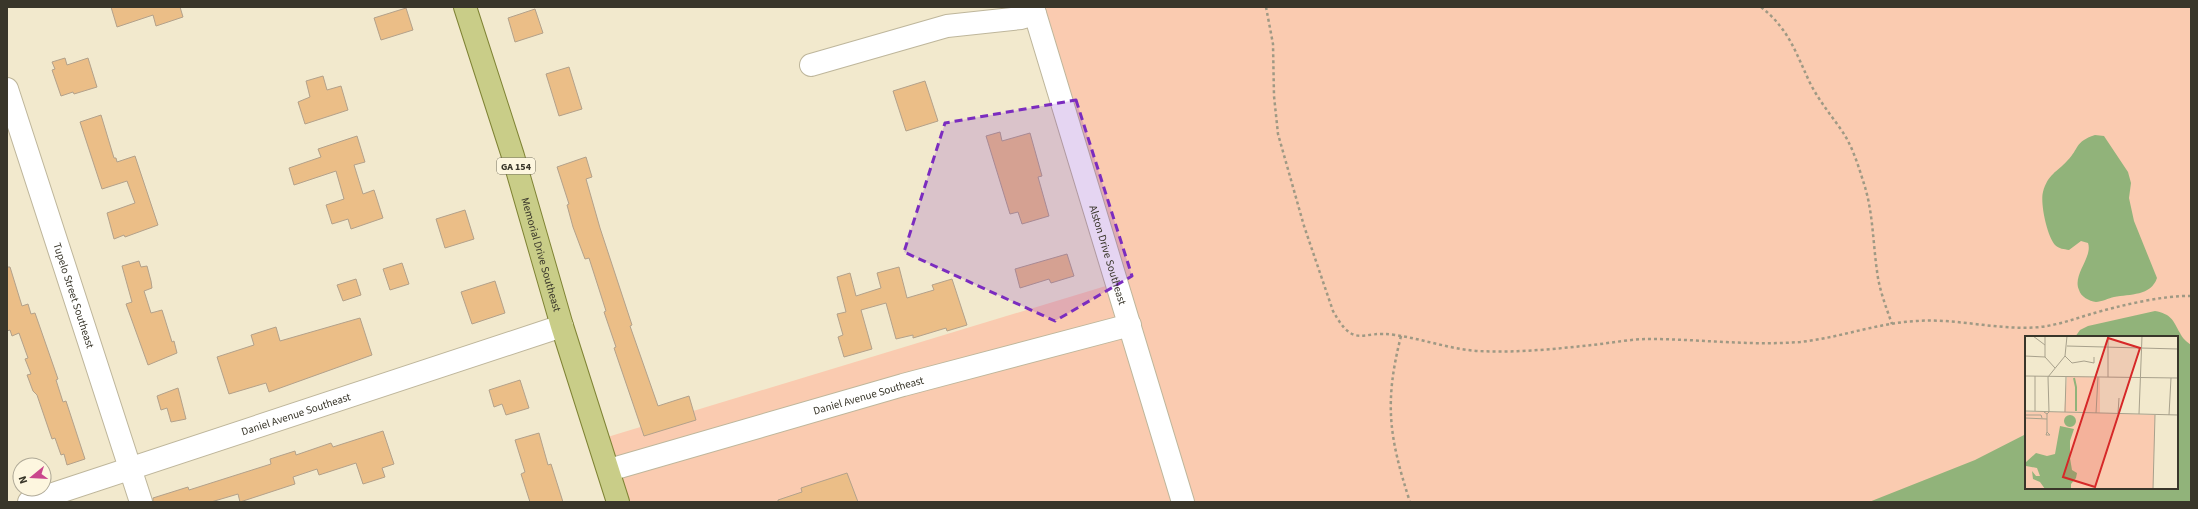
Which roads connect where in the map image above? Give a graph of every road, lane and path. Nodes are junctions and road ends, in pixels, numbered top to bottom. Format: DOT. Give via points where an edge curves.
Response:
graph roads {
  1 [pos="465,7"];
  2 [pos="1266,7"];
  3 [pos="1761,7"];
  4 [pos="1034,11"];
  5 [pos="812,65"];
  6 [pos="7,89"];
  7 [pos="2191,296"];
  8 [pos="1892,324"];
  9 [pos="1130,325"];
  10 [pos="562,326"];
  11 [pos="1401,336"];
  12 [pos="130,469"];
  13 [pos="609,470"];
  14 [pos="29,502"];
  15 [pos="141,502"];
  16 [pos="618,502"];
  17 [pos="1183,502"];
  18 [pos="1410,502"];
  1 -- 10 [label="main road, Memorial Drive Southeast / GA 154" via="513,156"];
  2 -- 11 [label="path" via="1273,44 1278,134 1302,219 1333,311 1341,326 1352,335"];
  3 -- 8 [label="path" via="1781,24 1812,86 1842,132 1855,158 1870,212 1883,300"];
  4 -- 5 [label="street" via="1021,18 947,26"];
  4 -- 9 [label="street, Alston Drive Southeast"];
  6 -- 12 [label="street, Tupelo Street Southeast"];
  7 -- 8 [label="path" via="2180,295 2122,306 2065,323 2040,327 2010,327 1943,319"];
  8 -- 11 [label="path" via="1801,342 1720,343 1648,339 1525,350 1476,351"];
  9 -- 13 [label="street, Daniel Avenue Southeast" via="903,384"];
  9 -- 17 [label="street, Alston Drive Southeast"];
  10 -- 12 [label="street, Daniel Avenue Southeast"];
  10 -- 13 [label="main road, Memorial Drive Southeast / GA 154"];
  11 -- 18 [label="path" via="1391,382 1391,434"];
  12 -- 14 [label="street, Daniel Avenue Southeast"];
  12 -- 15 [label="street, Tupelo Street Southeast"];
  13 -- 16 [label="main road, Memorial Drive Southeast / GA 154"];
}
